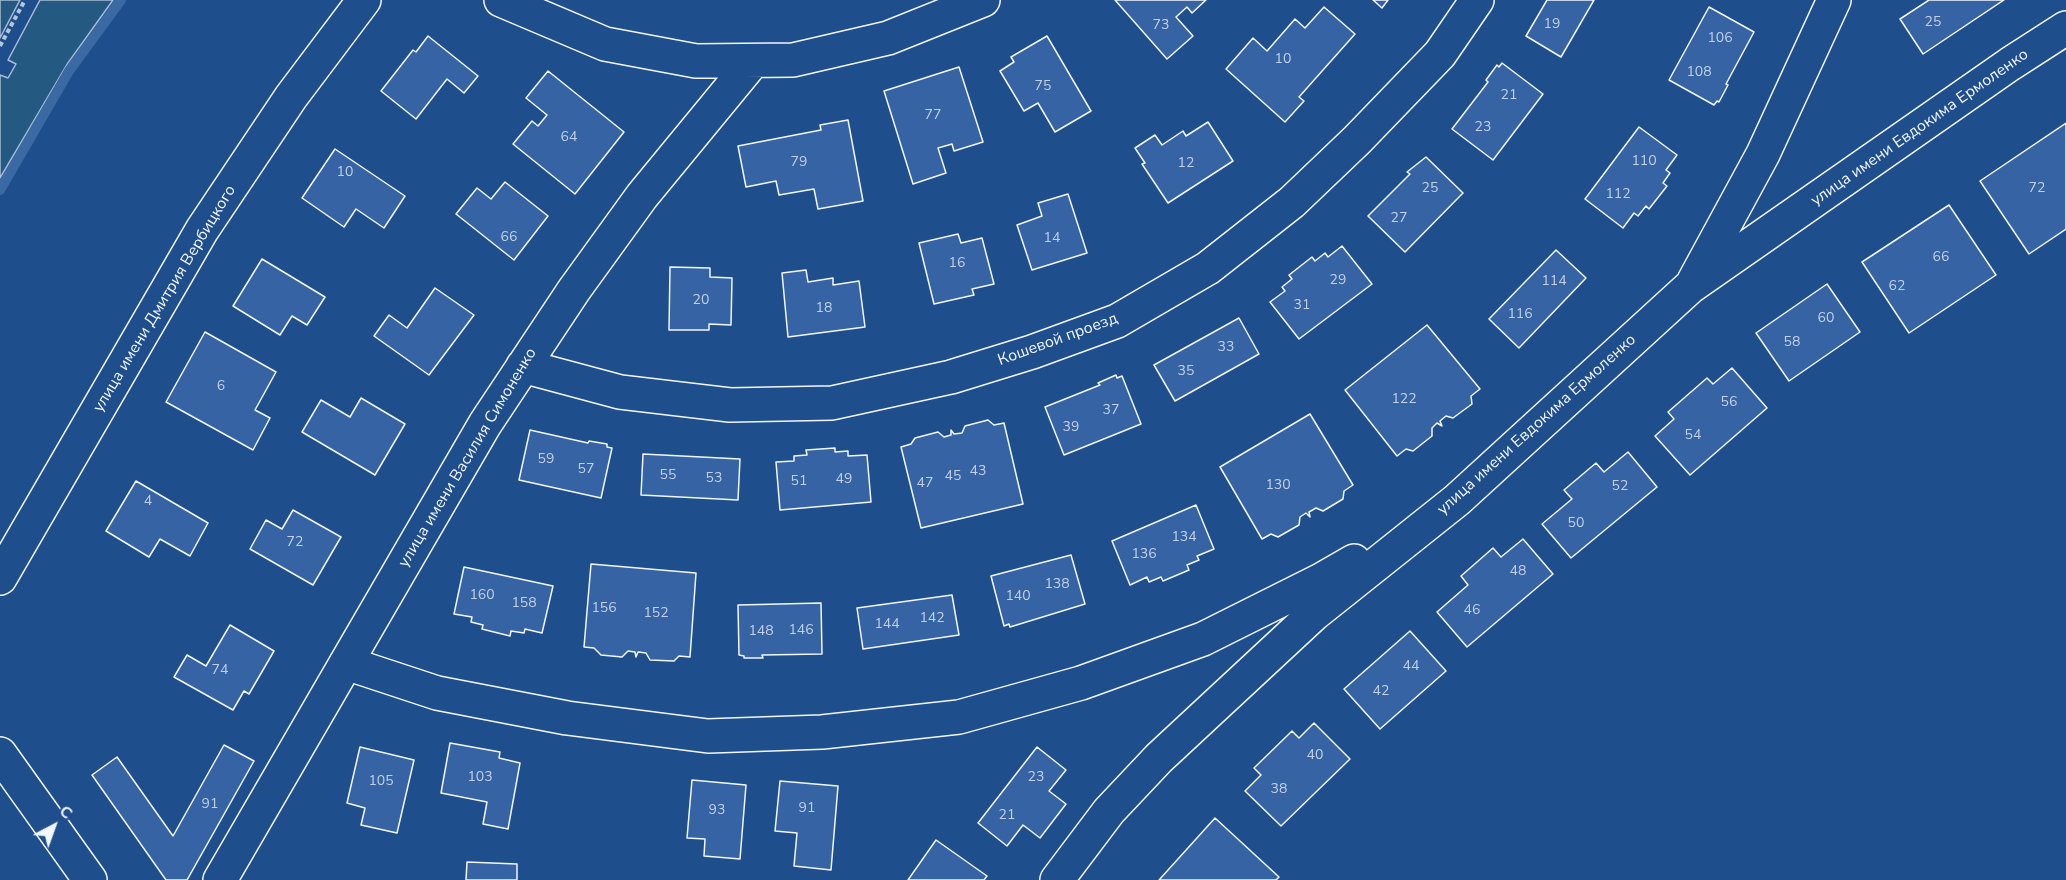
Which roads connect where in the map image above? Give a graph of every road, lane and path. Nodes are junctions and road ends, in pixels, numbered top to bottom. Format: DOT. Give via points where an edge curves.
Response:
graph roads {
  1 [pos="25,0"];
  2 [pos="364,0"];
  3 [pos="501,0"];
  4 [pos="983,0"];
  5 [pos="1477,0"];
  6 [pos="1834,0"];
  7 [pos="2066,28"];
  8 [pos="0,46"];
  9 [pos="753,60"];
  10 [pos="1690,287"];
  11 [pos="523,366"];
  12 [pos="1457,500"];
  13 [pos="0,578"];
  14 [pos="346,663"];
  15 [pos="0,754"];
  16 [pos="90,880"];
  17 [pos="220,880"];
  18 [pos="1058,880"];
  1 -- 8 [label="path"];
  2 -- 13 [label="street, улица имени Дмитрия Вербицкого" via="291,97 202,230"];
  3 -- 9 [label="street" via="605,45 696,61"];
  4 -- 9 [label="street" via="888,38 793,60"];
  5 -- 11 [label="street, Кошевой проезд" via="1440,54 1292,202 1208,268 1117,321 951,377 832,404 730,405 631,393"];
  6 -- 10 [label="street" via="1763,154"];
  7 -- 10 [label="street, улица имени Евдокима Ермоленко"];
  9 -- 11 [label="street, улица имени Василия Симоненко" via="642,196"];
  10 -- 12 [label="street, улица имени Евдокима Ермоленко"];
  11 -- 14 [label="street, улица имени Василия Симоненко"];
  12 -- 14 [label="street" via="1321,580 1203,639 1082,683 960,717 822,732 708,736 567,718 437,693"];
  12 -- 18 [label="street, улица имени Евдокима Ермоленко" via="1314,614 1159,758 1109,811"];
  14 -- 17 [label="street, улица имени Василия Симоненко"];
  15 -- 16 [label="street"];
}
